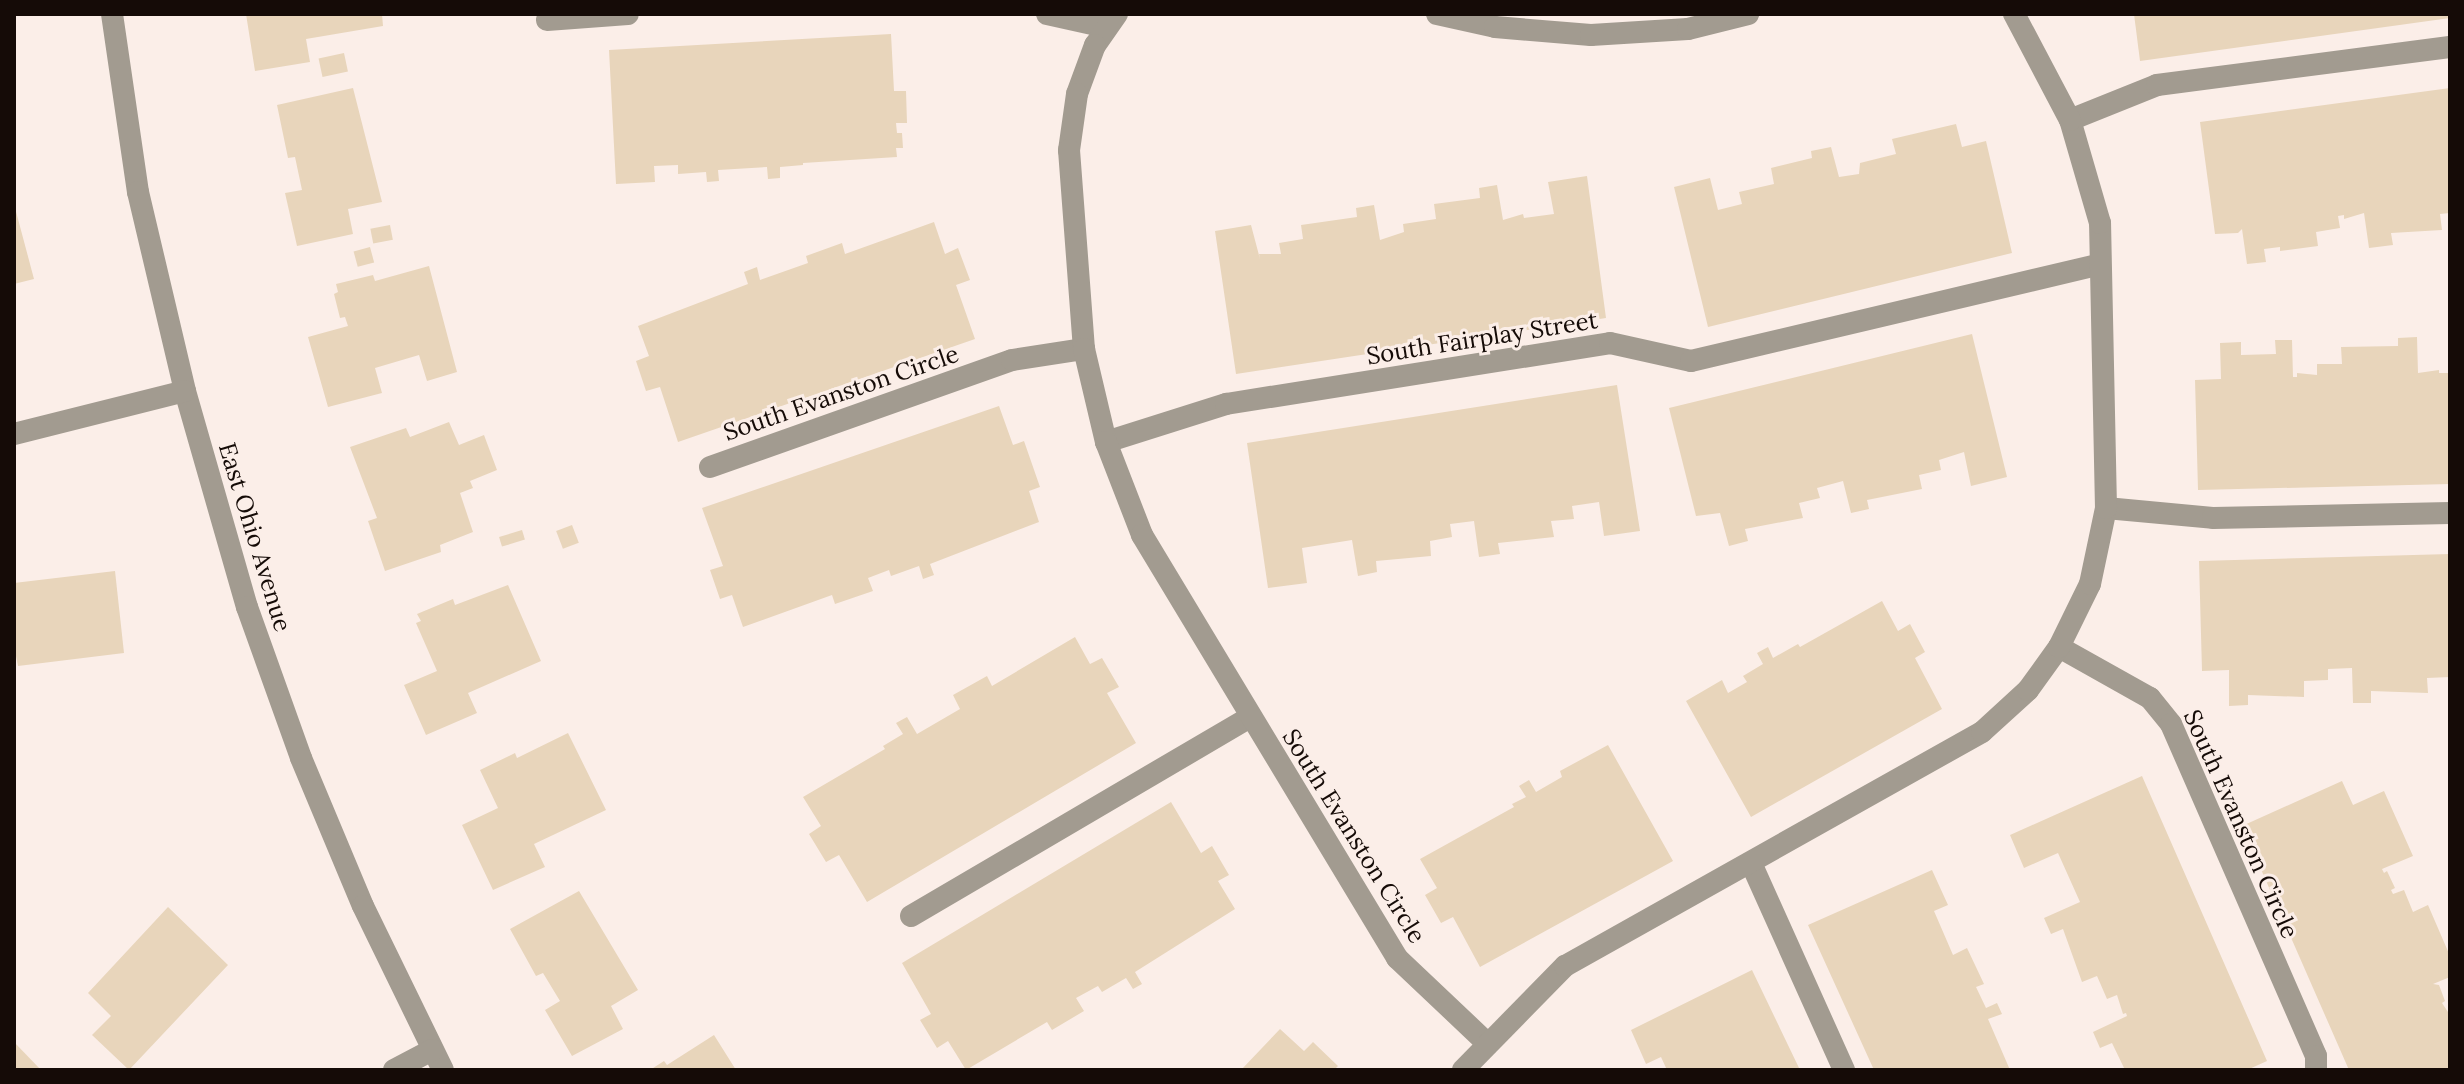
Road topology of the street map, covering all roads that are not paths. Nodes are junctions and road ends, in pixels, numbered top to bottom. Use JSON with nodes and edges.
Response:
{"nodes":[{"id":1,"x":112,"y":14,"type":"edge"},
{"id":2,"x":628,"y":14,"type":"edge"},
{"id":3,"x":1047,"y":14,"type":"edge"},
{"id":4,"x":1437,"y":14,"type":"edge"},
{"id":5,"x":1748,"y":14,"type":"edge"},
{"id":6,"x":2014,"y":14,"type":"edge"},
{"id":7,"x":547,"y":20,"type":"dead end"},
{"id":8,"x":1112,"y":21,"type":"edge"},
{"id":9,"x":2450,"y":47,"type":"edge"},
{"id":10,"x":2070,"y":120,"type":"junction"},
{"id":11,"x":2100,"y":264,"type":"junction"},
{"id":12,"x":1084,"y":349,"type":"junction"},
{"id":13,"x":185,"y":391,"type":"junction"},
{"id":14,"x":14,"y":434,"type":"edge"},
{"id":15,"x":1106,"y":442,"type":"junction"},
{"id":16,"x":710,"y":467,"type":"dead end"},
{"id":17,"x":2106,"y":508,"type":"junction"},
{"id":18,"x":2450,"y":513,"type":"edge"},
{"id":19,"x":2059,"y":647,"type":"junction"},
{"id":20,"x":1250,"y":717,"type":"junction"},
{"id":21,"x":1751,"y":863,"type":"junction"},
{"id":22,"x":911,"y":916,"type":"dead end"},
{"id":23,"x":1488,"y":1044,"type":"junction"},
{"id":24,"x":432,"y":1050,"type":"junction"},
{"id":25,"x":394,"y":1070,"type":"edge"},
{"id":26,"x":443,"y":1070,"type":"edge"},
{"id":27,"x":1463,"y":1070,"type":"edge"},
{"id":28,"x":1844,"y":1070,"type":"edge"},
{"id":29,"x":2316,"y":1070,"type":"edge"}],
"edges":[{"from":1,"to":13,"type":"street","name":"East Ohio Avenue"},
{"from":2,"to":7,"type":"street"},
{"from":3,"to":8,"type":"street","name":"South Evanston Circle"},
{"from":4,"to":5,"type":"street"},
{"from":6,"to":10,"type":"street"},
{"from":8,"to":12,"type":"street","name":"South Evanston Circle"},
{"from":9,"to":10,"type":"street"},
{"from":10,"to":11,"type":"street"},
{"from":11,"to":15,"type":"street","name":"South Fairplay Street"},
{"from":11,"to":17,"type":"street"},
{"from":12,"to":15,"type":"street","name":"South Evanston Circle"},
{"from":12,"to":16,"type":"street","name":"South Evanston Circle"},
{"from":13,"to":14,"type":"street"},
{"from":13,"to":24,"type":"street","name":"East Ohio Avenue"},
{"from":15,"to":20,"type":"street","name":"South Evanston Circle"},
{"from":17,"to":18,"type":"street"},
{"from":17,"to":19,"type":"street"},
{"from":19,"to":21,"type":"street"},
{"from":19,"to":29,"type":"street","name":"South Evanston Circle"},
{"from":20,"to":22,"type":"street","name":"South Evanston Circle"},
{"from":20,"to":23,"type":"street","name":"South Evanston Circle"},
{"from":21,"to":23,"type":"street"},
{"from":21,"to":28,"type":"street"},
{"from":23,"to":27,"type":"street"},
{"from":24,"to":25,"type":"street"},
{"from":24,"to":26,"type":"street","name":"East Ohio Avenue"}]}
